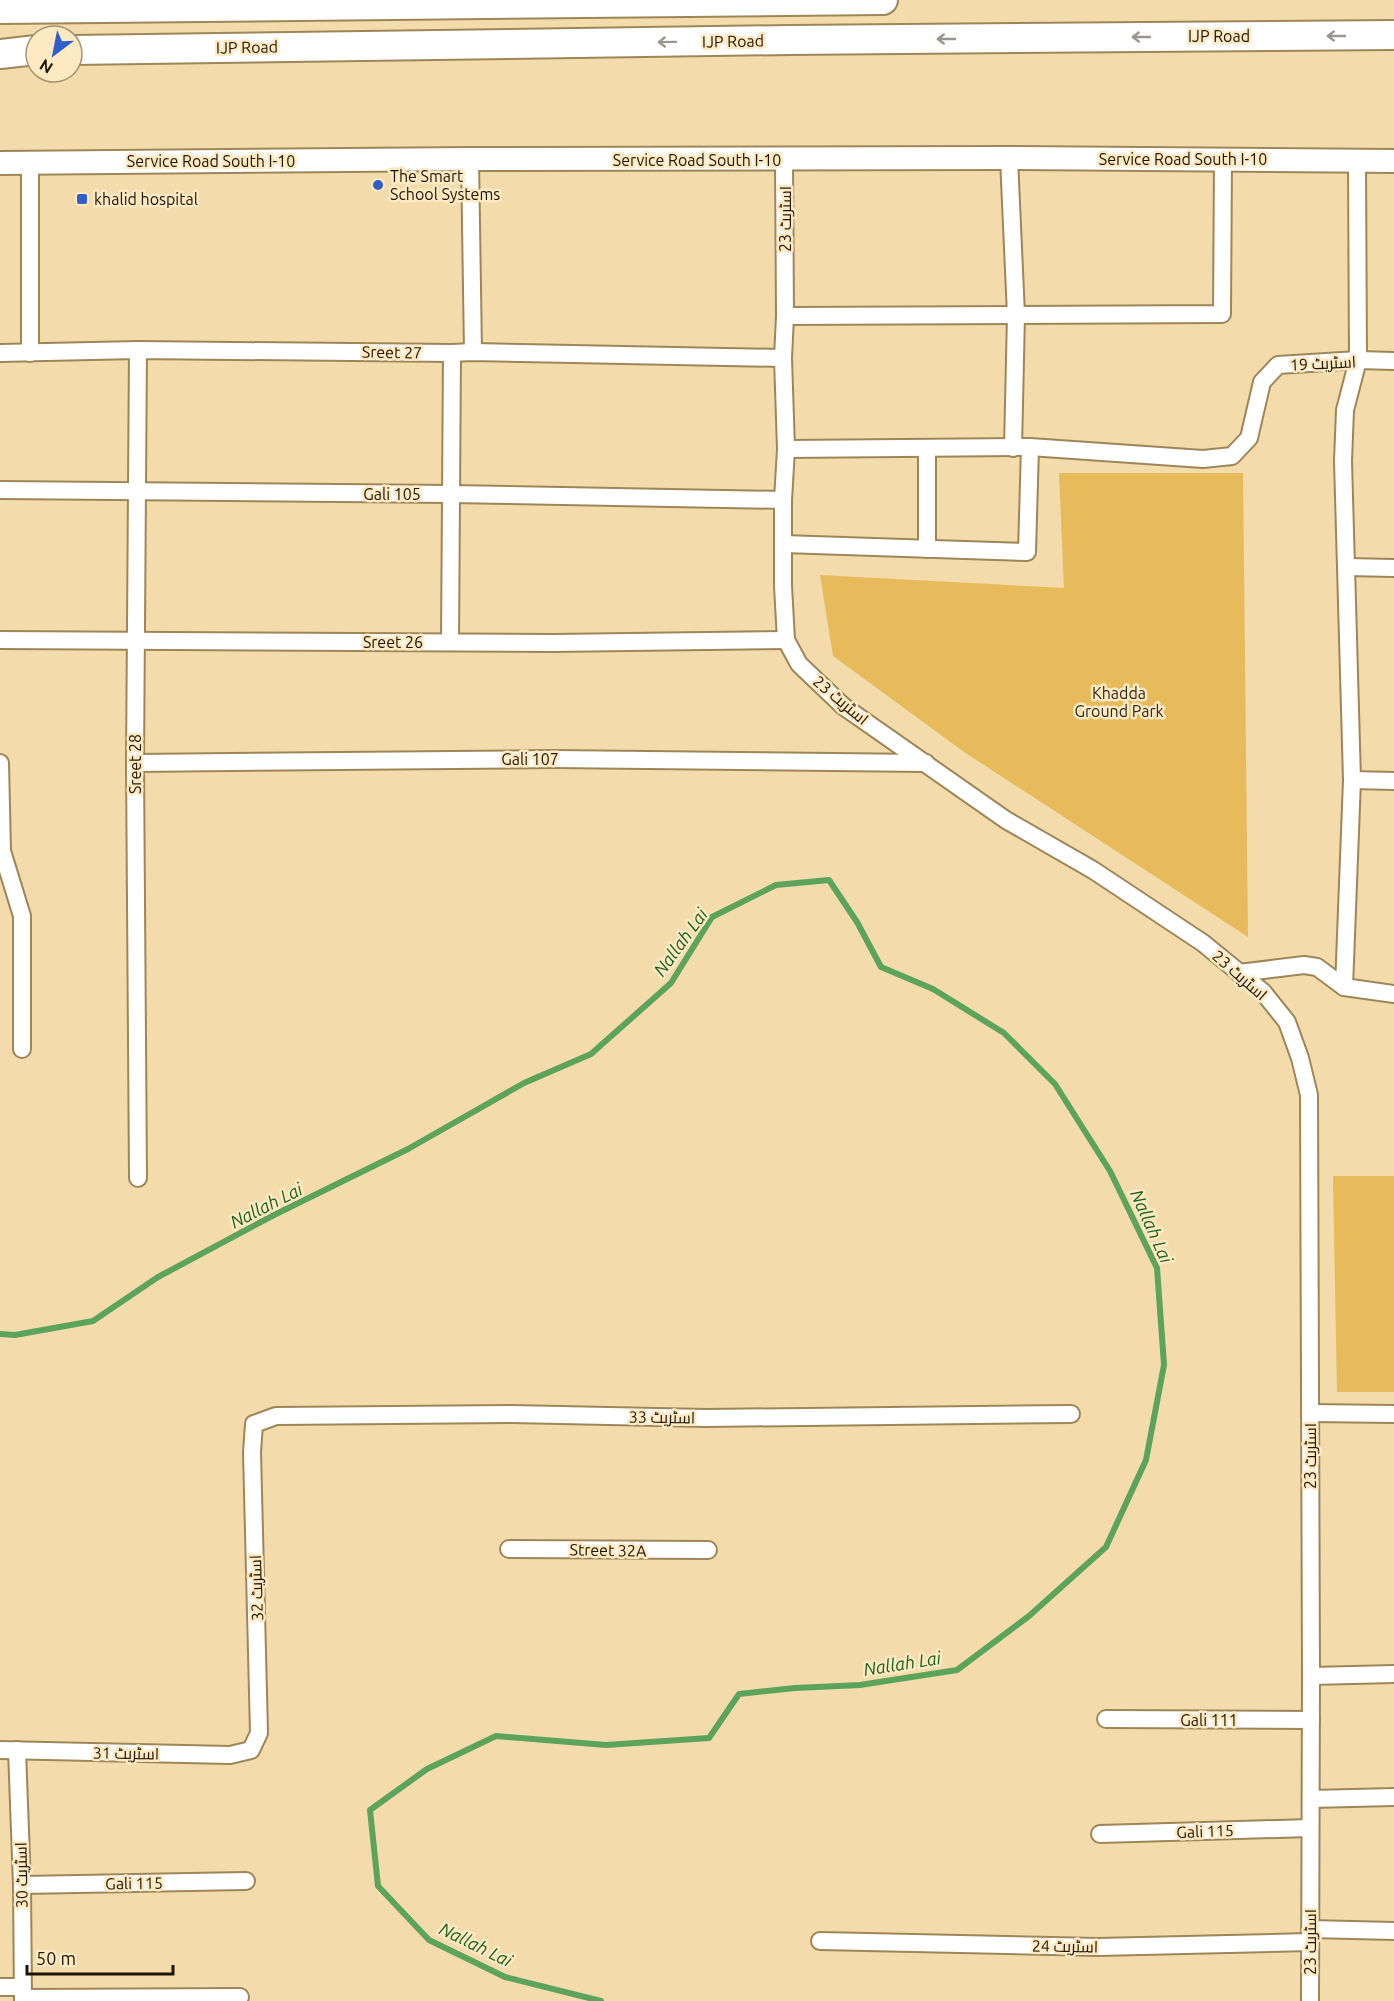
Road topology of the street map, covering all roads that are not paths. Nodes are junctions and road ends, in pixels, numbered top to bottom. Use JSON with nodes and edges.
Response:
{"nodes":[{"id":1,"x":883,"y":0,"type":"edge"},
{"id":2,"x":787,"y":1,"type":"edge"},
{"id":3,"x":147,"y":4,"type":"edge"},
{"id":4,"x":0,"y":9,"type":"edge"},
{"id":5,"x":1394,"y":35,"type":"edge"},
{"id":6,"x":789,"y":40,"type":"junction"},
{"id":7,"x":84,"y":50,"type":"edge"},
{"id":8,"x":24,"y":51,"type":"edge"},
{"id":9,"x":0,"y":54,"type":"edge"},
{"id":10,"x":1009,"y":158,"type":"junction"},
{"id":11,"x":470,"y":159,"type":"junction"},
{"id":12,"x":1222,"y":159,"type":"junction"},
{"id":13,"x":784,"y":160,"type":"junction"},
{"id":14,"x":1394,"y":161,"type":"edge"},
{"id":15,"x":1357,"y":162,"type":"junction"},
{"id":16,"x":0,"y":163,"type":"edge"},
{"id":17,"x":30,"y":163,"type":"junction"},
{"id":18,"x":1016,"y":315,"type":"junction"},
{"id":19,"x":785,"y":316,"type":"junction"},
{"id":20,"x":138,"y":350,"type":"junction"},
{"id":21,"x":473,"y":351,"type":"junction"},
{"id":22,"x":0,"y":353,"type":"edge"},
{"id":23,"x":30,"y":353,"type":"junction"},
{"id":24,"x":452,"y":353,"type":"junction"},
{"id":25,"x":783,"y":358,"type":"junction"},
{"id":26,"x":1358,"y":360,"type":"junction"},
{"id":27,"x":1394,"y":361,"type":"edge"},
{"id":28,"x":1022,"y":447,"type":"junction"},
{"id":29,"x":927,"y":448,"type":"junction"},
{"id":30,"x":786,"y":449,"type":"junction"},
{"id":31,"x":0,"y":490,"type":"edge"},
{"id":32,"x":136,"y":492,"type":"junction"},
{"id":33,"x":450,"y":494,"type":"junction"},
{"id":34,"x":783,"y":500,"type":"junction"},
{"id":35,"x":783,"y":544,"type":"junction"},
{"id":36,"x":927,"y":549,"type":"junction"},
{"id":37,"x":1347,"y":567,"type":"junction"},
{"id":38,"x":1394,"y":568,"type":"edge"},
{"id":39,"x":0,"y":640,"type":"edge"},
{"id":40,"x":786,"y":640,"type":"junction"},
{"id":41,"x":136,"y":642,"type":"junction"},
{"id":42,"x":450,"y":642,"type":"junction"},
{"id":43,"x":0,"y":763,"type":"edge"},
{"id":44,"x":135,"y":763,"type":"junction"},
{"id":45,"x":926,"y":763,"type":"junction"},
{"id":46,"x":1352,"y":780,"type":"junction"},
{"id":47,"x":1394,"y":781,"type":"edge"},
{"id":48,"x":1239,"y":973,"type":"junction"},
{"id":49,"x":1344,"y":987,"type":"junction"},
{"id":50,"x":1394,"y":994,"type":"edge"},
{"id":51,"x":22,"y":1049,"type":"dead end"},
{"id":52,"x":138,"y":1178,"type":"dead end"},
{"id":53,"x":1310,"y":1413,"type":"junction"},
{"id":54,"x":1071,"y":1414,"type":"dead end"},
{"id":55,"x":1394,"y":1414,"type":"edge"},
{"id":56,"x":254,"y":1424,"type":"joint"},
{"id":57,"x":509,"y":1549,"type":"dead end"},
{"id":58,"x":708,"y":1550,"type":"dead end"},
{"id":59,"x":1394,"y":1674,"type":"edge"},
{"id":60,"x":1311,"y":1676,"type":"junction"},
{"id":61,"x":1106,"y":1719,"type":"dead end"},
{"id":62,"x":1311,"y":1720,"type":"junction"},
{"id":63,"x":0,"y":1750,"type":"edge"},
{"id":64,"x":17,"y":1750,"type":"junction"},
{"id":65,"x":251,"y":1750,"type":"joint"},
{"id":66,"x":1394,"y":1797,"type":"edge"},
{"id":67,"x":1311,"y":1799,"type":"junction"},
{"id":68,"x":1310,"y":1828,"type":"junction"},
{"id":69,"x":1101,"y":1834,"type":"dead end"},
{"id":70,"x":246,"y":1881,"type":"dead end"},
{"id":71,"x":22,"y":1885,"type":"junction"},
{"id":72,"x":1394,"y":1931,"type":"edge"},
{"id":73,"x":1310,"y":1936,"type":"junction"},
{"id":74,"x":820,"y":1941,"type":"dead end"},
{"id":75,"x":0,"y":1987,"type":"edge"},
{"id":76,"x":23,"y":1995,"type":"edge"},
{"id":77,"x":240,"y":1997,"type":"dead end"},
{"id":78,"x":1310,"y":2001,"type":"edge"}],
"edges":[{"from":1,"to":2,"type":"highway"},
{"from":2,"to":3,"type":"highway"},
{"from":2,"to":6,"type":"highway"},
{"from":3,"to":4,"type":"highway"},
{"from":5,"to":6,"type":"highway","name":"IJP Road","one_way":true},
{"from":6,"to":7,"type":"highway","name":"IJP Road","one_way":true},
{"from":8,"to":9,"type":"highway"},
{"from":10,"to":12,"type":"main road","name":"Service Road South I-10"},
{"from":10,"to":13,"type":"main road","name":"Service Road South I-10"},
{"from":10,"to":18,"type":"street"},
{"from":11,"to":13,"type":"main road","name":"Service Road South I-10"},
{"from":11,"to":17,"type":"main road","name":"Service Road South I-10"},
{"from":11,"to":21,"type":"street"},
{"from":12,"to":15,"type":"main road","name":"Service Road South I-10"},
{"from":12,"to":18,"type":"street"},
{"from":13,"to":19,"type":"street","name":"اسٹریٹ 23"},
{"from":14,"to":15,"type":"main road","name":"Service Road South I-10"},
{"from":15,"to":26,"type":"street"},
{"from":16,"to":17,"type":"main road","name":"Service Road South I-10"},
{"from":17,"to":23,"type":"street"},
{"from":18,"to":19,"type":"street"},
{"from":18,"to":28,"type":"street"},
{"from":19,"to":25,"type":"street","name":"اسٹریٹ 23"},
{"from":20,"to":23,"type":"street","name":"Sreet 27"},
{"from":20,"to":24,"type":"street","name":"Sreet 27"},
{"from":20,"to":32,"type":"street","name":"Sreet 28"},
{"from":21,"to":24,"type":"street","name":"Sreet 27"},
{"from":21,"to":25,"type":"street","name":"Sreet 27"},
{"from":22,"to":23,"type":"street","name":"Sreet 27"},
{"from":24,"to":33,"type":"street"},
{"from":25,"to":30,"type":"street","name":"اسٹریٹ 23"},
{"from":26,"to":27,"type":"street","name":"اسٹریٹ 19"},
{"from":26,"to":28,"type":"street","name":"اسٹریٹ 19"},
{"from":26,"to":37,"type":"street"},
{"from":28,"to":29,"type":"street","name":"اسٹریٹ 19"},
{"from":28,"to":36,"type":"street"},
{"from":29,"to":30,"type":"street","name":"اسٹریٹ 19"},
{"from":29,"to":36,"type":"street"},
{"from":30,"to":34,"type":"street","name":"اسٹریٹ 23"},
{"from":31,"to":32,"type":"street","name":"Gali 105"},
{"from":32,"to":33,"type":"street","name":"Gali 105"},
{"from":32,"to":41,"type":"street","name":"Sreet 28"},
{"from":33,"to":34,"type":"street","name":"Gali 105"},
{"from":33,"to":42,"type":"street"},
{"from":34,"to":35,"type":"street","name":"اسٹریٹ 23"},
{"from":35,"to":36,"type":"street"},
{"from":35,"to":40,"type":"street","name":"اسٹریٹ 23"},
{"from":37,"to":38,"type":"street"},
{"from":37,"to":46,"type":"street"},
{"from":39,"to":41,"type":"street","name":"Sreet 26"},
{"from":40,"to":42,"type":"street","name":"Sreet 26"},
{"from":40,"to":45,"type":"street","name":"اسٹریٹ 23"},
{"from":41,"to":42,"type":"street","name":"Sreet 26"},
{"from":41,"to":44,"type":"street","name":"Sreet 28"},
{"from":43,"to":51,"type":"street"},
{"from":44,"to":45,"type":"street","name":"Gali 107"},
{"from":44,"to":52,"type":"street","name":"Sreet 28"},
{"from":45,"to":48,"type":"street","name":"اسٹریٹ 23"},
{"from":46,"to":47,"type":"street"},
{"from":46,"to":49,"type":"street"},
{"from":48,"to":49,"type":"street"},
{"from":48,"to":53,"type":"street","name":"اسٹریٹ 23"},
{"from":49,"to":50,"type":"street"},
{"from":53,"to":55,"type":"street"},
{"from":53,"to":60,"type":"street","name":"اسٹریٹ 23"},
{"from":54,"to":56,"type":"street","name":"اسٹریٹ 33"},
{"from":56,"to":65,"type":"street","name":"اسٹریٹ 32"},
{"from":57,"to":58,"type":"street","name":"Street 32A"},
{"from":59,"to":60,"type":"street"},
{"from":60,"to":62,"type":"street","name":"اسٹریٹ 23"},
{"from":61,"to":62,"type":"street","name":"Gali 111"},
{"from":62,"to":67,"type":"street","name":"اسٹریٹ 23"},
{"from":63,"to":64,"type":"street","name":"اسٹریٹ 31"},
{"from":64,"to":65,"type":"street","name":"اسٹریٹ 31"},
{"from":64,"to":71,"type":"street","name":"اسٹریٹ 30"},
{"from":66,"to":67,"type":"street"},
{"from":67,"to":68,"type":"street","name":"اسٹریٹ 23"},
{"from":68,"to":69,"type":"street","name":"Gali 115"},
{"from":68,"to":73,"type":"street","name":"اسٹریٹ 23"},
{"from":70,"to":71,"type":"street","name":"Gali 115"},
{"from":71,"to":76,"type":"street","name":"اسٹریٹ 30"},
{"from":72,"to":73,"type":"street","name":"اسٹریٹ 24"},
{"from":73,"to":74,"type":"street","name":"اسٹریٹ 24"},
{"from":73,"to":78,"type":"street","name":"اسٹریٹ 23"},
{"from":75,"to":76,"type":"street"},
{"from":76,"to":77,"type":"street"}]}
